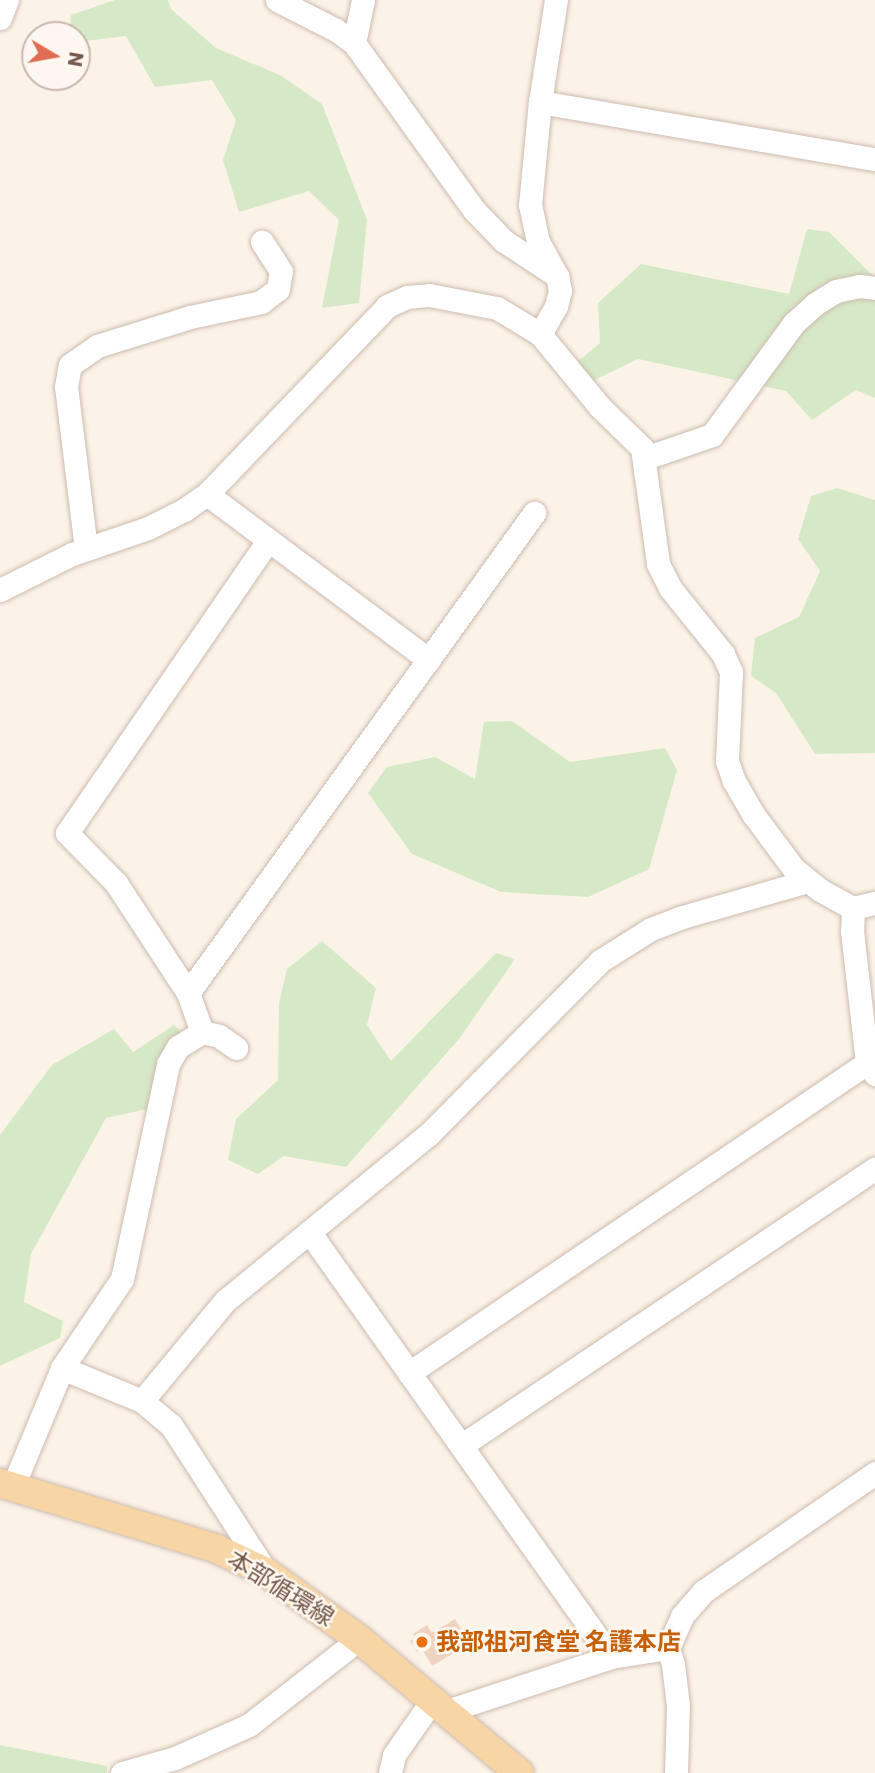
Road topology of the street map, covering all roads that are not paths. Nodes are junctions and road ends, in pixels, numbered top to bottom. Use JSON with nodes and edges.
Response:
{"nodes":[{"id":1,"x":7,"y":0,"type":"edge"},
{"id":2,"x":277,"y":0,"type":"edge"},
{"id":3,"x":363,"y":0,"type":"edge"},
{"id":4,"x":556,"y":0,"type":"edge"},
{"id":5,"x":0,"y":18,"type":"edge"},
{"id":6,"x":354,"y":43,"type":"junction"},
{"id":7,"x":540,"y":102,"type":"junction"},
{"id":8,"x":875,"y":159,"type":"edge"},
{"id":9,"x":262,"y":242,"type":"dead end"},
{"id":10,"x":557,"y":276,"type":"junction"},
{"id":11,"x":875,"y":288,"type":"edge"},
{"id":12,"x":540,"y":334,"type":"junction"},
{"id":13,"x":645,"y":458,"type":"junction"},
{"id":14,"x":207,"y":494,"type":"junction"},
{"id":15,"x":534,"y":513,"type":"dead end"},
{"id":16,"x":268,"y":540,"type":"junction"},
{"id":17,"x":86,"y":549,"type":"junction"},
{"id":18,"x":0,"y":590,"type":"edge"},
{"id":19,"x":429,"y":660,"type":"junction"},
{"id":20,"x":808,"y":881,"type":"junction"},
{"id":21,"x":864,"y":905,"type":"edge"},
{"id":22,"x":188,"y":993,"type":"junction"},
{"id":23,"x":202,"y":1032,"type":"junction"},
{"id":24,"x":236,"y":1048,"type":"dead end"},
{"id":25,"x":871,"y":1069,"type":"edge"},
{"id":26,"x":875,"y":1169,"type":"edge"},
{"id":27,"x":310,"y":1233,"type":"junction"},
{"id":28,"x":62,"y":1368,"type":"junction"},
{"id":29,"x":409,"y":1373,"type":"junction"},
{"id":30,"x":142,"y":1401,"type":"junction"},
{"id":31,"x":461,"y":1446,"type":"junction"},
{"id":32,"x":875,"y":1473,"type":"edge"},
{"id":33,"x":6,"y":1484,"type":"edge"},
{"id":34,"x":266,"y":1572,"type":"junction"},
{"id":35,"x":359,"y":1639,"type":"junction"},
{"id":36,"x":668,"y":1648,"type":"junction"},
{"id":37,"x":611,"y":1657,"type":"junction"},
{"id":38,"x":440,"y":1705,"type":"junction"},
{"id":39,"x":122,"y":1773,"type":"edge"},
{"id":40,"x":390,"y":1773,"type":"edge"},
{"id":41,"x":519,"y":1773,"type":"edge"},
{"id":42,"x":676,"y":1773,"type":"edge"}],
"edges":[{"from":1,"to":5,"type":"street"},
{"from":2,"to":6,"type":"street"},
{"from":3,"to":6,"type":"street"},
{"from":4,"to":7,"type":"street"},
{"from":6,"to":10,"type":"street"},
{"from":7,"to":8,"type":"street"},
{"from":7,"to":10,"type":"street"},
{"from":9,"to":17,"type":"street"},
{"from":10,"to":12,"type":"street"},
{"from":11,"to":13,"type":"street"},
{"from":12,"to":13,"type":"street"},
{"from":12,"to":14,"type":"street"},
{"from":13,"to":20,"type":"street"},
{"from":14,"to":16,"type":"street"},
{"from":14,"to":17,"type":"street"},
{"from":15,"to":19,"type":"street"},
{"from":16,"to":19,"type":"street"},
{"from":16,"to":22,"type":"street"},
{"from":17,"to":18,"type":"street"},
{"from":19,"to":22,"type":"street"},
{"from":20,"to":21,"type":"street"},
{"from":20,"to":27,"type":"street"},
{"from":21,"to":25,"type":"street"},
{"from":22,"to":23,"type":"street"},
{"from":23,"to":24,"type":"street"},
{"from":23,"to":28,"type":"street"},
{"from":25,"to":29,"type":"street"},
{"from":26,"to":31,"type":"street"},
{"from":27,"to":29,"type":"street"},
{"from":27,"to":30,"type":"street"},
{"from":28,"to":30,"type":"street"},
{"from":28,"to":33,"type":"street"},
{"from":29,"to":31,"type":"street"},
{"from":30,"to":34,"type":"street"},
{"from":31,"to":37,"type":"street"},
{"from":32,"to":36,"type":"street"},
{"from":33,"to":34,"type":"main road","name":"本部循環線"},
{"from":34,"to":35,"type":"main road","name":"本部循環線"},
{"from":35,"to":38,"type":"main road","name":"本部循環線"},
{"from":35,"to":39,"type":"street"},
{"from":36,"to":37,"type":"street"},
{"from":36,"to":42,"type":"street"},
{"from":37,"to":38,"type":"street"},
{"from":38,"to":40,"type":"street"},
{"from":38,"to":41,"type":"main road","name":"本部循環線"}]}
